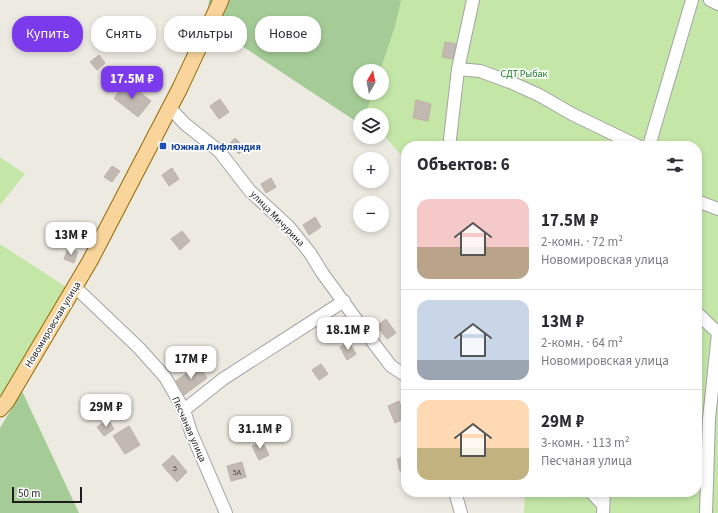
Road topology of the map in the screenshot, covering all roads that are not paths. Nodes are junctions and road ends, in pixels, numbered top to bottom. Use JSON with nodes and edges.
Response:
{"nodes":[{"id":1,"x":221,"y":0,"type":"edge"},
{"id":2,"x":472,"y":0,"type":"edge"},
{"id":3,"x":692,"y":0,"type":"edge"},
{"id":4,"x":710,"y":0,"type":"edge"},
{"id":5,"x":718,"y":4,"type":"edge"},
{"id":6,"x":458,"y":69,"type":"junction"},
{"id":7,"x":169,"y":107,"type":"junction"},
{"id":8,"x":450,"y":141,"type":"edge"},
{"id":9,"x":628,"y":141,"type":"edge"},
{"id":10,"x":650,"y":141,"type":"edge"},
{"id":11,"x":702,"y":204,"type":"edge"},
{"id":12,"x":718,"y":209,"type":"edge"},
{"id":13,"x":74,"y":286,"type":"junction"},
{"id":14,"x":344,"y":302,"type":"junction"},
{"id":15,"x":702,"y":318,"type":"edge"},
{"id":16,"x":718,"y":333,"type":"edge"},
{"id":17,"x":401,"y":373,"type":"edge"},
{"id":18,"x":0,"y":410,"type":"edge"},
{"id":19,"x":184,"y":410,"type":"junction"},
{"id":20,"x":456,"y":497,"type":"edge"},
{"id":21,"x":595,"y":497,"type":"edge"},
{"id":22,"x":604,"y":497,"type":"edge"},
{"id":23,"x":603,"y":509,"type":"edge"},
{"id":24,"x":226,"y":513,"type":"edge"},
{"id":25,"x":460,"y":513,"type":"edge"},
{"id":26,"x":706,"y":513,"type":"edge"}],
"edges":[{"from":1,"to":7,"type":"main road","name":"Новомировская улица"},
{"from":2,"to":6,"type":"street"},
{"from":3,"to":10,"type":"street"},
{"from":4,"to":5,"type":"street"},
{"from":6,"to":8,"type":"street"},
{"from":6,"to":9,"type":"street"},
{"from":7,"to":13,"type":"main road","name":"Новомировская улица"},
{"from":7,"to":14,"type":"street","name":"улица Мичурина"},
{"from":11,"to":12,"type":"street"},
{"from":13,"to":18,"type":"main road","name":"Новомировская улица"},
{"from":13,"to":19,"type":"street","name":"Песчаная улица"},
{"from":14,"to":17,"type":"street","name":"улица Мичурина"},
{"from":14,"to":19,"type":"street"},
{"from":15,"to":16,"type":"street"},
{"from":16,"to":26,"type":"street"},
{"from":19,"to":24,"type":"street","name":"Песчаная улица"},
{"from":20,"to":25,"type":"street"},
{"from":21,"to":23,"type":"street"},
{"from":22,"to":23,"type":"street"}]}
